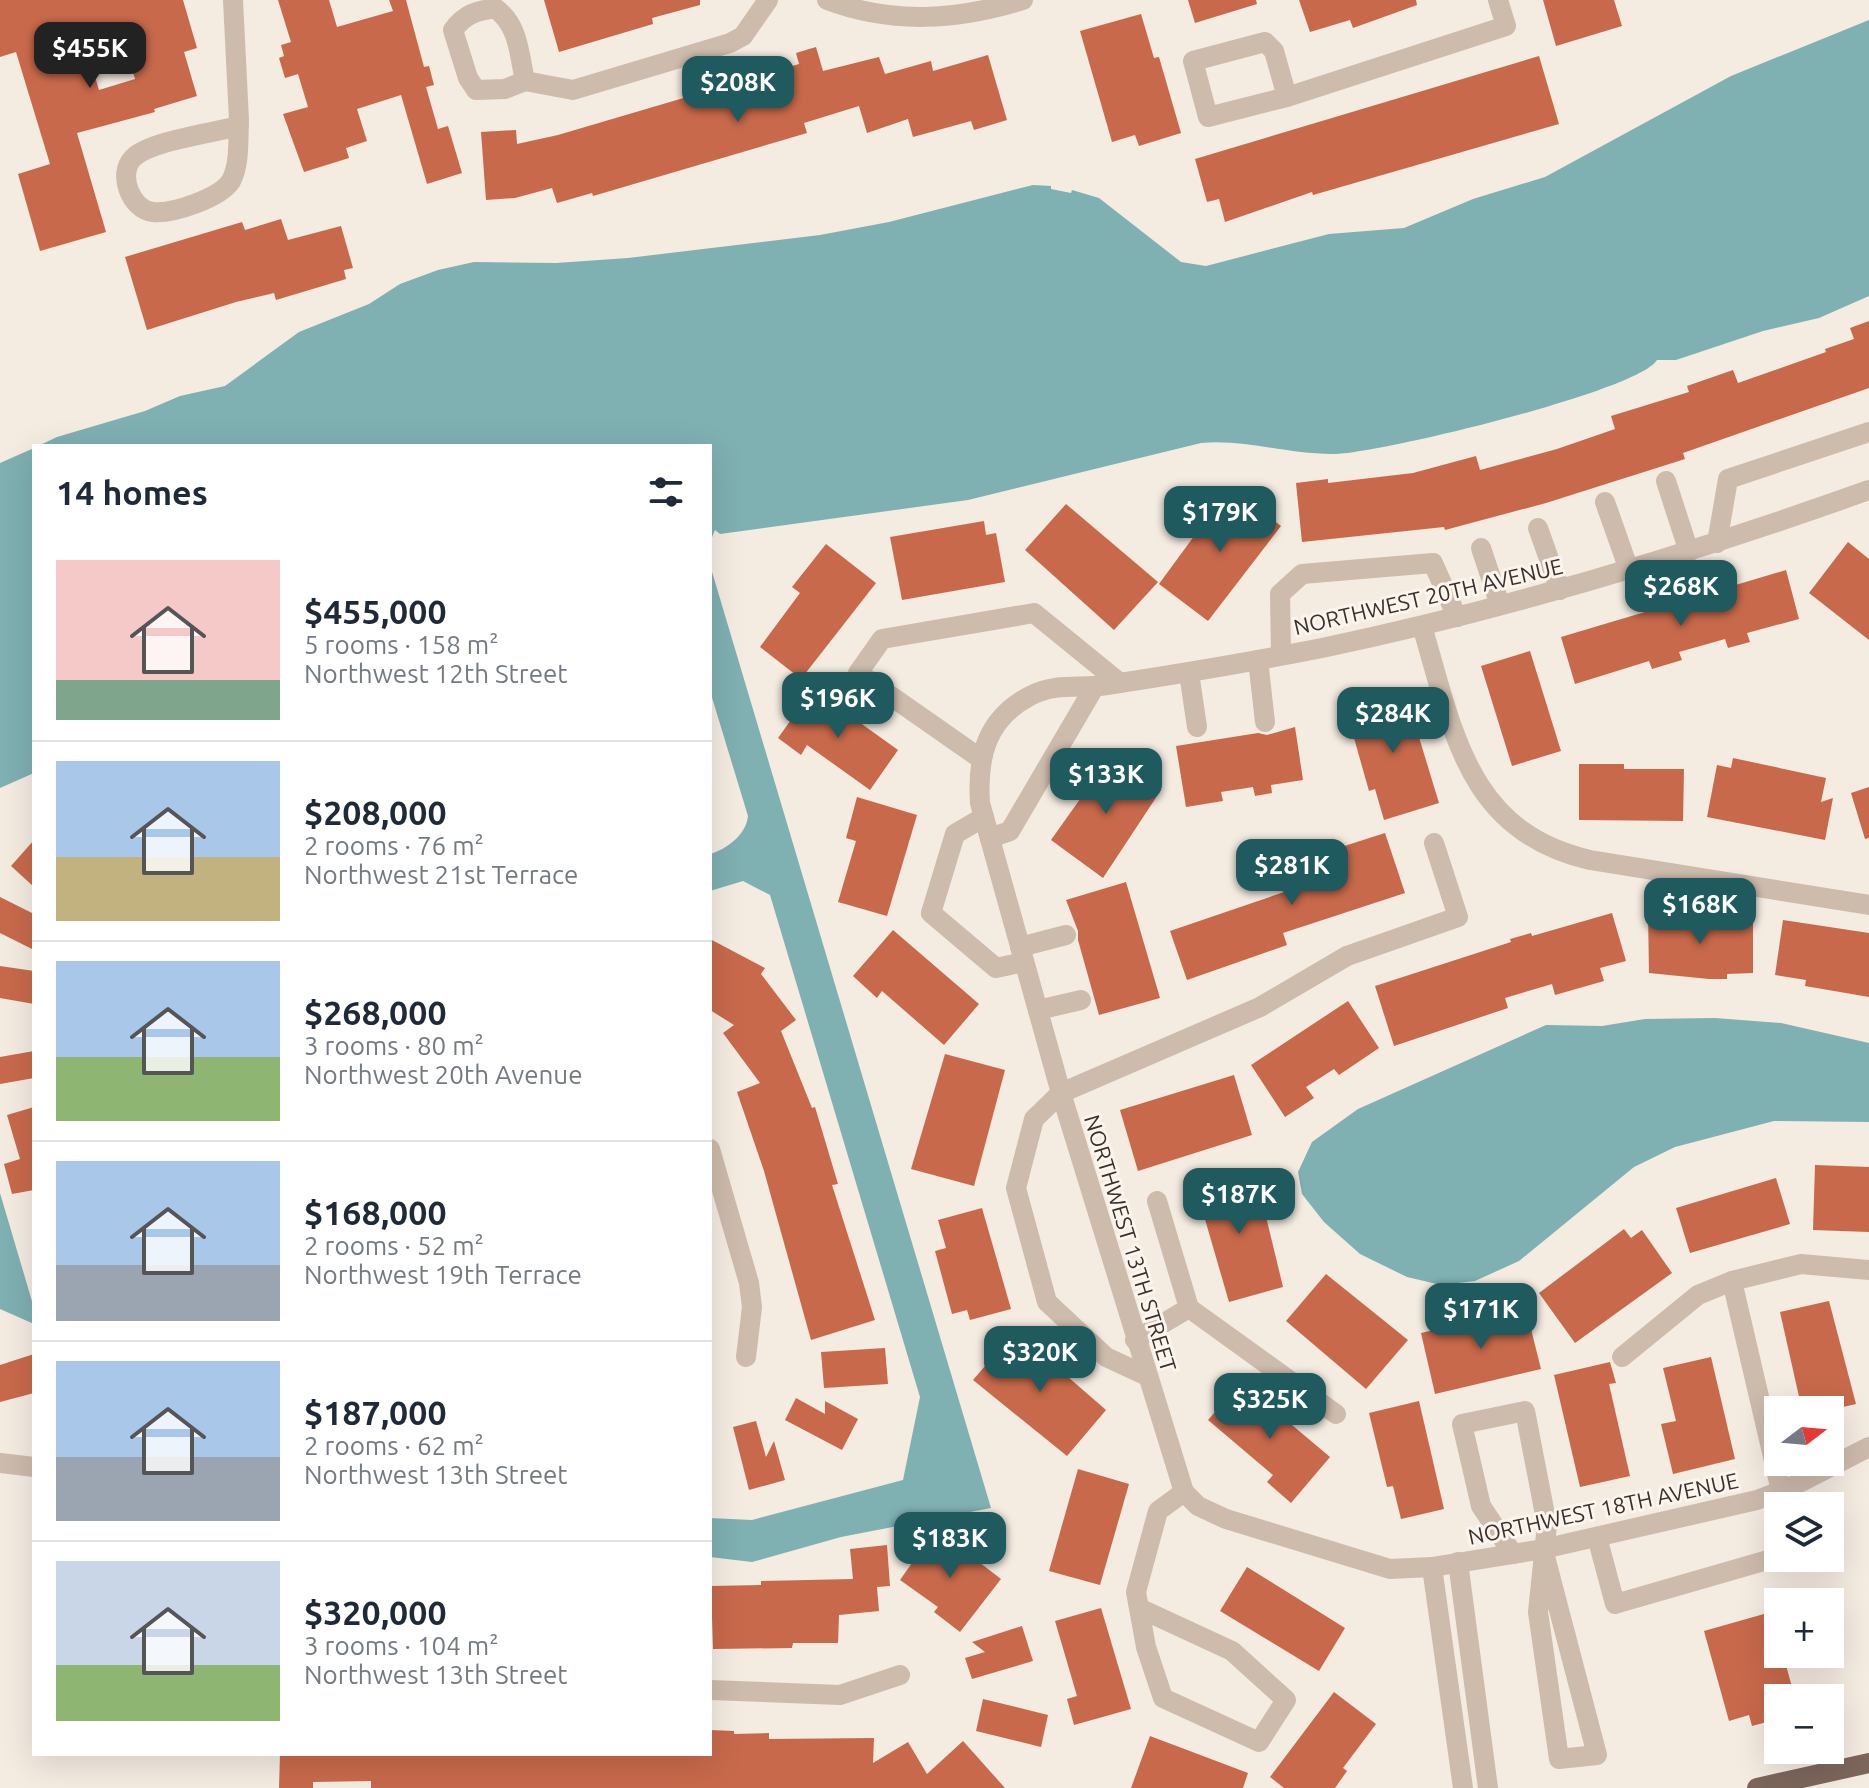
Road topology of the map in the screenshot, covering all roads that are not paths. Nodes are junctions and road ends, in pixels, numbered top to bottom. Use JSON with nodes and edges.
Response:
{"nodes":[{"id":1,"x":233,"y":0,"type":"edge"},
{"id":2,"x":768,"y":0,"type":"edge"},
{"id":3,"x":827,"y":0,"type":"edge"},
{"id":4,"x":1022,"y":0,"type":"edge"},
{"id":5,"x":1498,"y":0,"type":"edge"},
{"id":6,"x":525,"y":81,"type":"dead end"},
{"id":7,"x":1287,"y":97,"type":"junction"},
{"id":8,"x":239,"y":126,"type":"junction"},
{"id":9,"x":1869,"y":432,"type":"edge"},
{"id":10,"x":1666,"y":481,"type":"dead end"},
{"id":11,"x":1865,"y":495,"type":"edge"},
{"id":12,"x":1605,"y":502,"type":"dead end"},
{"id":13,"x":1538,"y":528,"type":"dead end"},
{"id":14,"x":1717,"y":543,"type":"junction"},
{"id":15,"x":1481,"y":548,"type":"dead end"},
{"id":16,"x":1689,"y":552,"type":"junction"},
{"id":17,"x":1629,"y":570,"type":"junction"},
{"id":18,"x":1560,"y":590,"type":"junction"},
{"id":19,"x":1500,"y":605,"type":"junction"},
{"id":20,"x":1457,"y":617,"type":"junction"},
{"id":21,"x":1422,"y":626,"type":"junction"},
{"id":22,"x":1281,"y":655,"type":"junction"},
{"id":23,"x":1258,"y":660,"type":"junction"},
{"id":24,"x":1189,"y":673,"type":"junction"},
{"id":25,"x":1120,"y":683,"type":"junction"},
{"id":26,"x":1095,"y":686,"type":"junction"},
{"id":27,"x":997,"y":722,"type":"joint"},
{"id":28,"x":1265,"y":722,"type":"dead end"},
{"id":29,"x":1197,"y":727,"type":"dead end"},
{"id":30,"x":981,"y":759,"type":"junction"},
{"id":31,"x":984,"y":817,"type":"junction"},
{"id":32,"x":990,"y":838,"type":"junction"},
{"id":33,"x":1434,"y":843,"type":"dead end"},
{"id":34,"x":1869,"y":905,"type":"edge"},
{"id":35,"x":1066,"y":935,"type":"dead end"},
{"id":36,"x":1022,"y":954,"type":"junction"},
{"id":37,"x":1081,"y":1000,"type":"dead end"},
{"id":38,"x":1038,"y":1010,"type":"junction"},
{"id":39,"x":1061,"y":1093,"type":"junction"},
{"id":40,"x":712,"y":1156,"type":"edge"},
{"id":41,"x":1157,"y":1201,"type":"dead end"},
{"id":42,"x":1869,"y":1270,"type":"edge"},
{"id":43,"x":1732,"y":1281,"type":"junction"},
{"id":44,"x":1189,"y":1308,"type":"junction"},
{"id":45,"x":1135,"y":1340,"type":"junction"},
{"id":46,"x":746,"y":1357,"type":"dead end"},
{"id":47,"x":1622,"y":1357,"type":"dead end"},
{"id":48,"x":1147,"y":1376,"type":"junction"},
{"id":49,"x":1336,"y":1414,"type":"dead end"},
{"id":50,"x":1869,"y":1447,"type":"edge"},
{"id":51,"x":0,"y":1463,"type":"edge"},
{"id":52,"x":32,"y":1467,"type":"edge"},
{"id":53,"x":1184,"y":1492,"type":"junction"},
{"id":54,"x":1788,"y":1492,"type":"edge"},
{"id":55,"x":1794,"y":1492,"type":"edge"},
{"id":56,"x":1764,"y":1500,"type":"edge"},
{"id":57,"x":1597,"y":1537,"type":"junction"},
{"id":58,"x":1543,"y":1549,"type":"junction"},
{"id":59,"x":1513,"y":1554,"type":"junction"},
{"id":60,"x":1764,"y":1561,"type":"edge"},
{"id":61,"x":1458,"y":1562,"type":"junction"},
{"id":62,"x":1432,"y":1567,"type":"junction"},
{"id":63,"x":1139,"y":1608,"type":"junction"},
{"id":64,"x":900,"y":1675,"type":"dead end"},
{"id":65,"x":712,"y":1690,"type":"edge"},
{"id":66,"x":1869,"y":1763,"type":"edge"},
{"id":67,"x":1463,"y":1788,"type":"edge"},
{"id":68,"x":1488,"y":1788,"type":"edge"},
{"id":69,"x":1757,"y":1788,"type":"edge"}],
"edges":[{"from":1,"to":8,"type":"street"},
{"from":2,"to":6,"type":"street"},
{"from":3,"to":4,"type":"street"},
{"from":5,"to":7,"type":"street"},
{"from":7,"to":7,"type":"street"},
{"from":8,"to":8,"type":"street"},
{"from":9,"to":14,"type":"street"},
{"from":10,"to":16,"type":"street"},
{"from":11,"to":14,"type":"street","name":"NORTHWEST 20TH AVENUE"},
{"from":12,"to":17,"type":"street"},
{"from":13,"to":18,"type":"street"},
{"from":14,"to":16,"type":"street","name":"NORTHWEST 20TH AVENUE"},
{"from":15,"to":19,"type":"street"},
{"from":16,"to":17,"type":"street","name":"NORTHWEST 20TH AVENUE"},
{"from":17,"to":18,"type":"street","name":"NORTHWEST 20TH AVENUE"},
{"from":18,"to":19,"type":"street","name":"NORTHWEST 20TH AVENUE"},
{"from":19,"to":20,"type":"street","name":"NORTHWEST 20TH AVENUE"},
{"from":20,"to":21,"type":"street","name":"NORTHWEST 20TH AVENUE"},
{"from":20,"to":22,"type":"street"},
{"from":21,"to":22,"type":"street","name":"NORTHWEST 20TH AVENUE"},
{"from":21,"to":34,"type":"street"},
{"from":22,"to":23,"type":"street","name":"NORTHWEST 20TH AVENUE"},
{"from":23,"to":24,"type":"street","name":"NORTHWEST 20TH AVENUE"},
{"from":23,"to":28,"type":"street"},
{"from":24,"to":25,"type":"street","name":"NORTHWEST 20TH AVENUE"},
{"from":24,"to":29,"type":"street"},
{"from":25,"to":26,"type":"street","name":"NORTHWEST 20TH AVENUE"},
{"from":25,"to":30,"type":"street"},
{"from":26,"to":27,"type":"street","name":"NORTHWEST 20TH AVENUE"},
{"from":26,"to":32,"type":"street"},
{"from":27,"to":30,"type":"street","name":"NORTHWEST 13TH STREET"},
{"from":30,"to":31,"type":"street","name":"NORTHWEST 13TH STREET"},
{"from":31,"to":32,"type":"street","name":"NORTHWEST 13TH STREET"},
{"from":31,"to":36,"type":"street"},
{"from":32,"to":36,"type":"street","name":"NORTHWEST 13TH STREET"},
{"from":33,"to":39,"type":"street"},
{"from":35,"to":36,"type":"street"},
{"from":36,"to":38,"type":"street","name":"NORTHWEST 13TH STREET"},
{"from":37,"to":38,"type":"street"},
{"from":38,"to":39,"type":"street","name":"NORTHWEST 13TH STREET"},
{"from":39,"to":45,"type":"street","name":"NORTHWEST 13TH STREET"},
{"from":39,"to":48,"type":"street"},
{"from":40,"to":46,"type":"street"},
{"from":41,"to":44,"type":"street"},
{"from":42,"to":43,"type":"street"},
{"from":43,"to":47,"type":"street"},
{"from":43,"to":54,"type":"street"},
{"from":44,"to":45,"type":"street"},
{"from":44,"to":49,"type":"street"},
{"from":45,"to":48,"type":"street","name":"NORTHWEST 13TH STREET"},
{"from":48,"to":53,"type":"street","name":"NORTHWEST 13TH STREET"},
{"from":50,"to":55,"type":"street","name":"NORTHWEST 18TH AVENUE"},
{"from":51,"to":52,"type":"street"},
{"from":53,"to":62,"type":"street"},
{"from":53,"to":63,"type":"street"},
{"from":56,"to":57,"type":"street","name":"NORTHWEST 18TH AVENUE"},
{"from":57,"to":58,"type":"street","name":"NORTHWEST 18TH AVENUE"},
{"from":57,"to":60,"type":"street"},
{"from":58,"to":58,"type":"street"},
{"from":58,"to":59,"type":"street","name":"NORTHWEST 18TH AVENUE"},
{"from":58,"to":59,"type":"street"},
{"from":59,"to":61,"type":"street","name":"NORTHWEST 18TH AVENUE"},
{"from":61,"to":62,"type":"street","name":"NORTHWEST 18TH AVENUE"},
{"from":61,"to":68,"type":"street"},
{"from":62,"to":67,"type":"street"},
{"from":63,"to":63,"type":"street"},
{"from":64,"to":65,"type":"street"},
{"from":66,"to":69,"type":"main road"}]}
